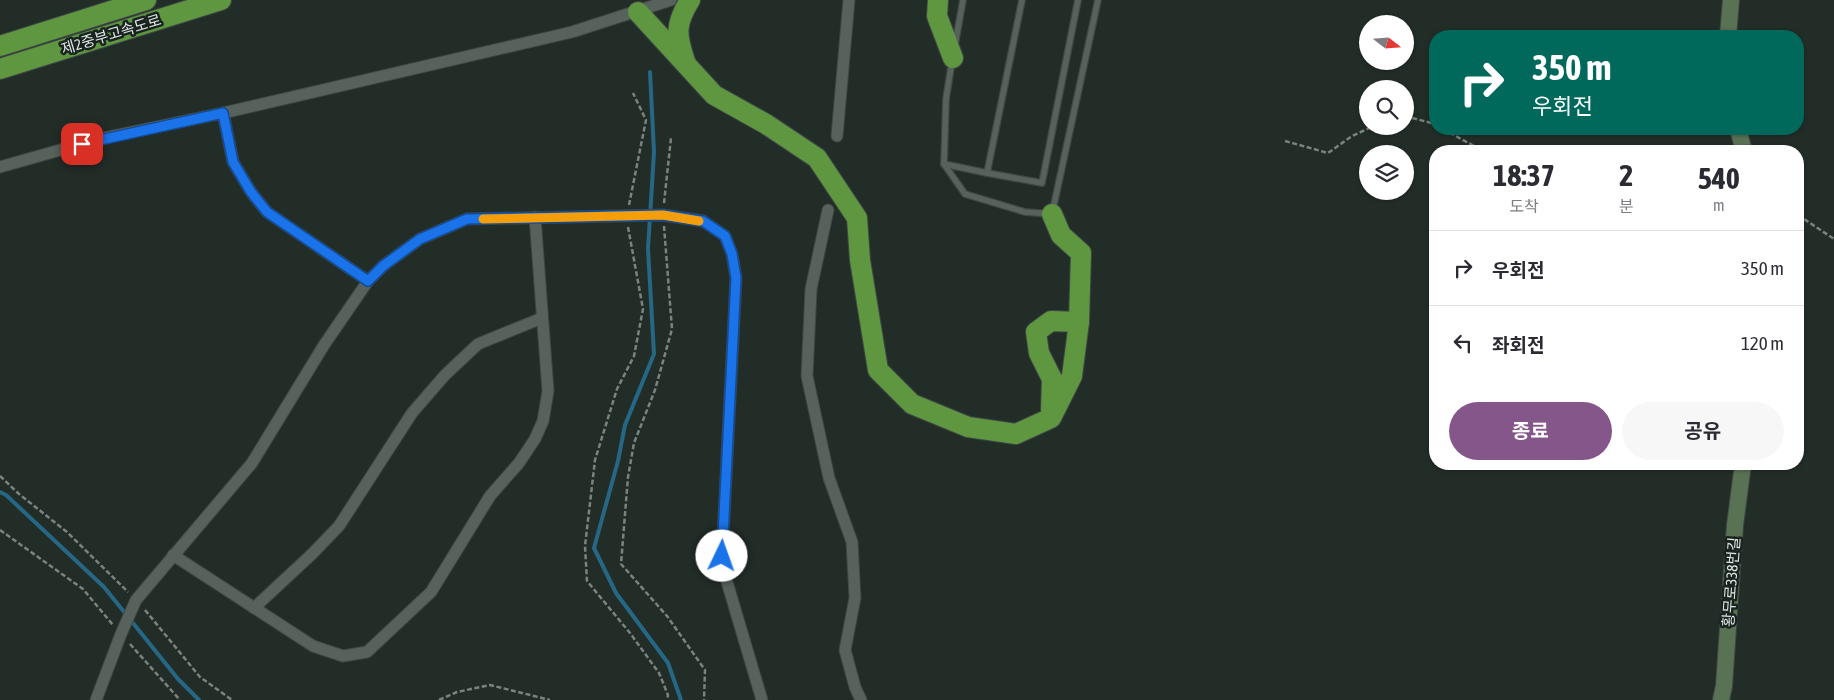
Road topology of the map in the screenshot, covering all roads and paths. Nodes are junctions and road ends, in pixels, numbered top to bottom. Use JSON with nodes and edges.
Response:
{"nodes":[{"id":1,"x":146,"y":0,"type":"edge"},
{"id":2,"x":221,"y":0,"type":"edge"},
{"id":3,"x":671,"y":0,"type":"edge"},
{"id":4,"x":690,"y":0,"type":"edge"},
{"id":5,"x":849,"y":0,"type":"edge"},
{"id":6,"x":938,"y":0,"type":"edge"},
{"id":7,"x":963,"y":0,"type":"edge"},
{"id":8,"x":1022,"y":0,"type":"edge"},
{"id":9,"x":1078,"y":0,"type":"edge"},
{"id":10,"x":1098,"y":0,"type":"edge"},
{"id":11,"x":1731,"y":0,"type":"edge"},
{"id":12,"x":638,"y":12,"type":"junction"},
{"id":13,"x":1728,"y":30,"type":"edge"},
{"id":14,"x":0,"y":46,"type":"edge"},
{"id":15,"x":953,"y":58,"type":"junction"},
{"id":16,"x":688,"y":67,"type":"junction"},
{"id":17,"x":0,"y":69,"type":"edge"},
{"id":18,"x":633,"y":93,"type":"dead end"},
{"id":19,"x":223,"y":113,"type":"junction"},
{"id":20,"x":1414,"y":118,"type":"edge"},
{"id":21,"x":1429,"y":122,"type":"edge"},
{"id":22,"x":1359,"y":133,"type":"edge"},
{"id":23,"x":1454,"y":135,"type":"edge"},
{"id":24,"x":837,"y":136,"type":"dead end"},
{"id":25,"x":671,"y":138,"type":"dead end"},
{"id":26,"x":1285,"y":142,"type":"dead end"},
{"id":27,"x":1472,"y":145,"type":"edge"},
{"id":28,"x":944,"y":164,"type":"junction"},
{"id":29,"x":0,"y":167,"type":"edge"},
{"id":30,"x":987,"y":173,"type":"junction"},
{"id":31,"x":828,"y":210,"type":"dead end"},
{"id":32,"x":1052,"y":214,"type":"junction"},
{"id":33,"x":663,"y":215,"type":"junction"},
{"id":34,"x":626,"y":216,"type":"junction"},
{"id":35,"x":535,"y":217,"type":"junction"},
{"id":36,"x":1804,"y":219,"type":"edge"},
{"id":37,"x":1834,"y":239,"type":"edge"},
{"id":38,"x":368,"y":281,"type":"junction"},
{"id":39,"x":542,"y":318,"type":"junction"},
{"id":40,"x":1079,"y":322,"type":"junction"},
{"id":41,"x":1051,"y":418,"type":"junction"},
{"id":42,"x":1742,"y":470,"type":"edge"},
{"id":43,"x":0,"y":476,"type":"edge"},
{"id":44,"x":0,"y":530,"type":"edge"},
{"id":45,"x":173,"y":556,"type":"junction"},
{"id":46,"x":136,"y":600,"type":"junction"},
{"id":47,"x":254,"y":608,"type":"junction"},
{"id":48,"x":121,"y":634,"type":"junction"},
{"id":49,"x":96,"y":700,"type":"edge"},
{"id":50,"x":180,"y":700,"type":"edge"},
{"id":51,"x":232,"y":700,"type":"edge"},
{"id":52,"x":440,"y":700,"type":"edge"},
{"id":53,"x":550,"y":700,"type":"edge"},
{"id":54,"x":667,"y":700,"type":"edge"},
{"id":55,"x":704,"y":700,"type":"edge"},
{"id":56,"x":762,"y":700,"type":"edge"},
{"id":57,"x":861,"y":700,"type":"edge"},
{"id":58,"x":1721,"y":700,"type":"edge"}],
"edges":[{"from":1,"to":14,"type":"highway","name":"제2중부고속도로"},
{"from":2,"to":17,"type":"highway","name":"제2중부고속도로"},
{"from":3,"to":12,"type":"street"},
{"from":4,"to":16,"type":"highway"},
{"from":5,"to":24,"type":"street"},
{"from":6,"to":15,"type":"highway"},
{"from":7,"to":15,"type":"lane"},
{"from":8,"to":30,"type":"lane"},
{"from":9,"to":30,"type":"lane"},
{"from":10,"to":32,"type":"lane"},
{"from":11,"to":13,"type":"street"},
{"from":12,"to":16,"type":"highway"},
{"from":12,"to":19,"type":"street"},
{"from":15,"to":28,"type":"lane"},
{"from":16,"to":41,"type":"highway"},
{"from":18,"to":34,"type":"path"},
{"from":19,"to":29,"type":"street"},
{"from":19,"to":38,"type":"street"},
{"from":20,"to":21,"type":"path"},
{"from":22,"to":26,"type":"path"},
{"from":23,"to":27,"type":"path"},
{"from":25,"to":33,"type":"path"},
{"from":28,"to":30,"type":"lane"},
{"from":28,"to":32,"type":"lane"},
{"from":31,"to":57,"type":"street"},
{"from":32,"to":40,"type":"highway"},
{"from":33,"to":34,"type":"street"},
{"from":33,"to":55,"type":"path"},
{"from":33,"to":56,"type":"street"},
{"from":34,"to":35,"type":"street"},
{"from":34,"to":54,"type":"path"},
{"from":35,"to":38,"type":"street"},
{"from":35,"to":39,"type":"street"},
{"from":36,"to":37,"type":"path"},
{"from":38,"to":45,"type":"street"},
{"from":39,"to":47,"type":"street"},
{"from":39,"to":47,"type":"street"},
{"from":40,"to":41,"type":"highway"},
{"from":40,"to":41,"type":"highway"},
{"from":42,"to":58,"type":"street","name":"황무로338번길"},
{"from":43,"to":46,"type":"path"},
{"from":44,"to":48,"type":"path"},
{"from":45,"to":46,"type":"street"},
{"from":45,"to":47,"type":"street"},
{"from":46,"to":48,"type":"street"},
{"from":46,"to":51,"type":"path"},
{"from":48,"to":49,"type":"street"},
{"from":48,"to":50,"type":"path"},
{"from":52,"to":53,"type":"path"}]}
